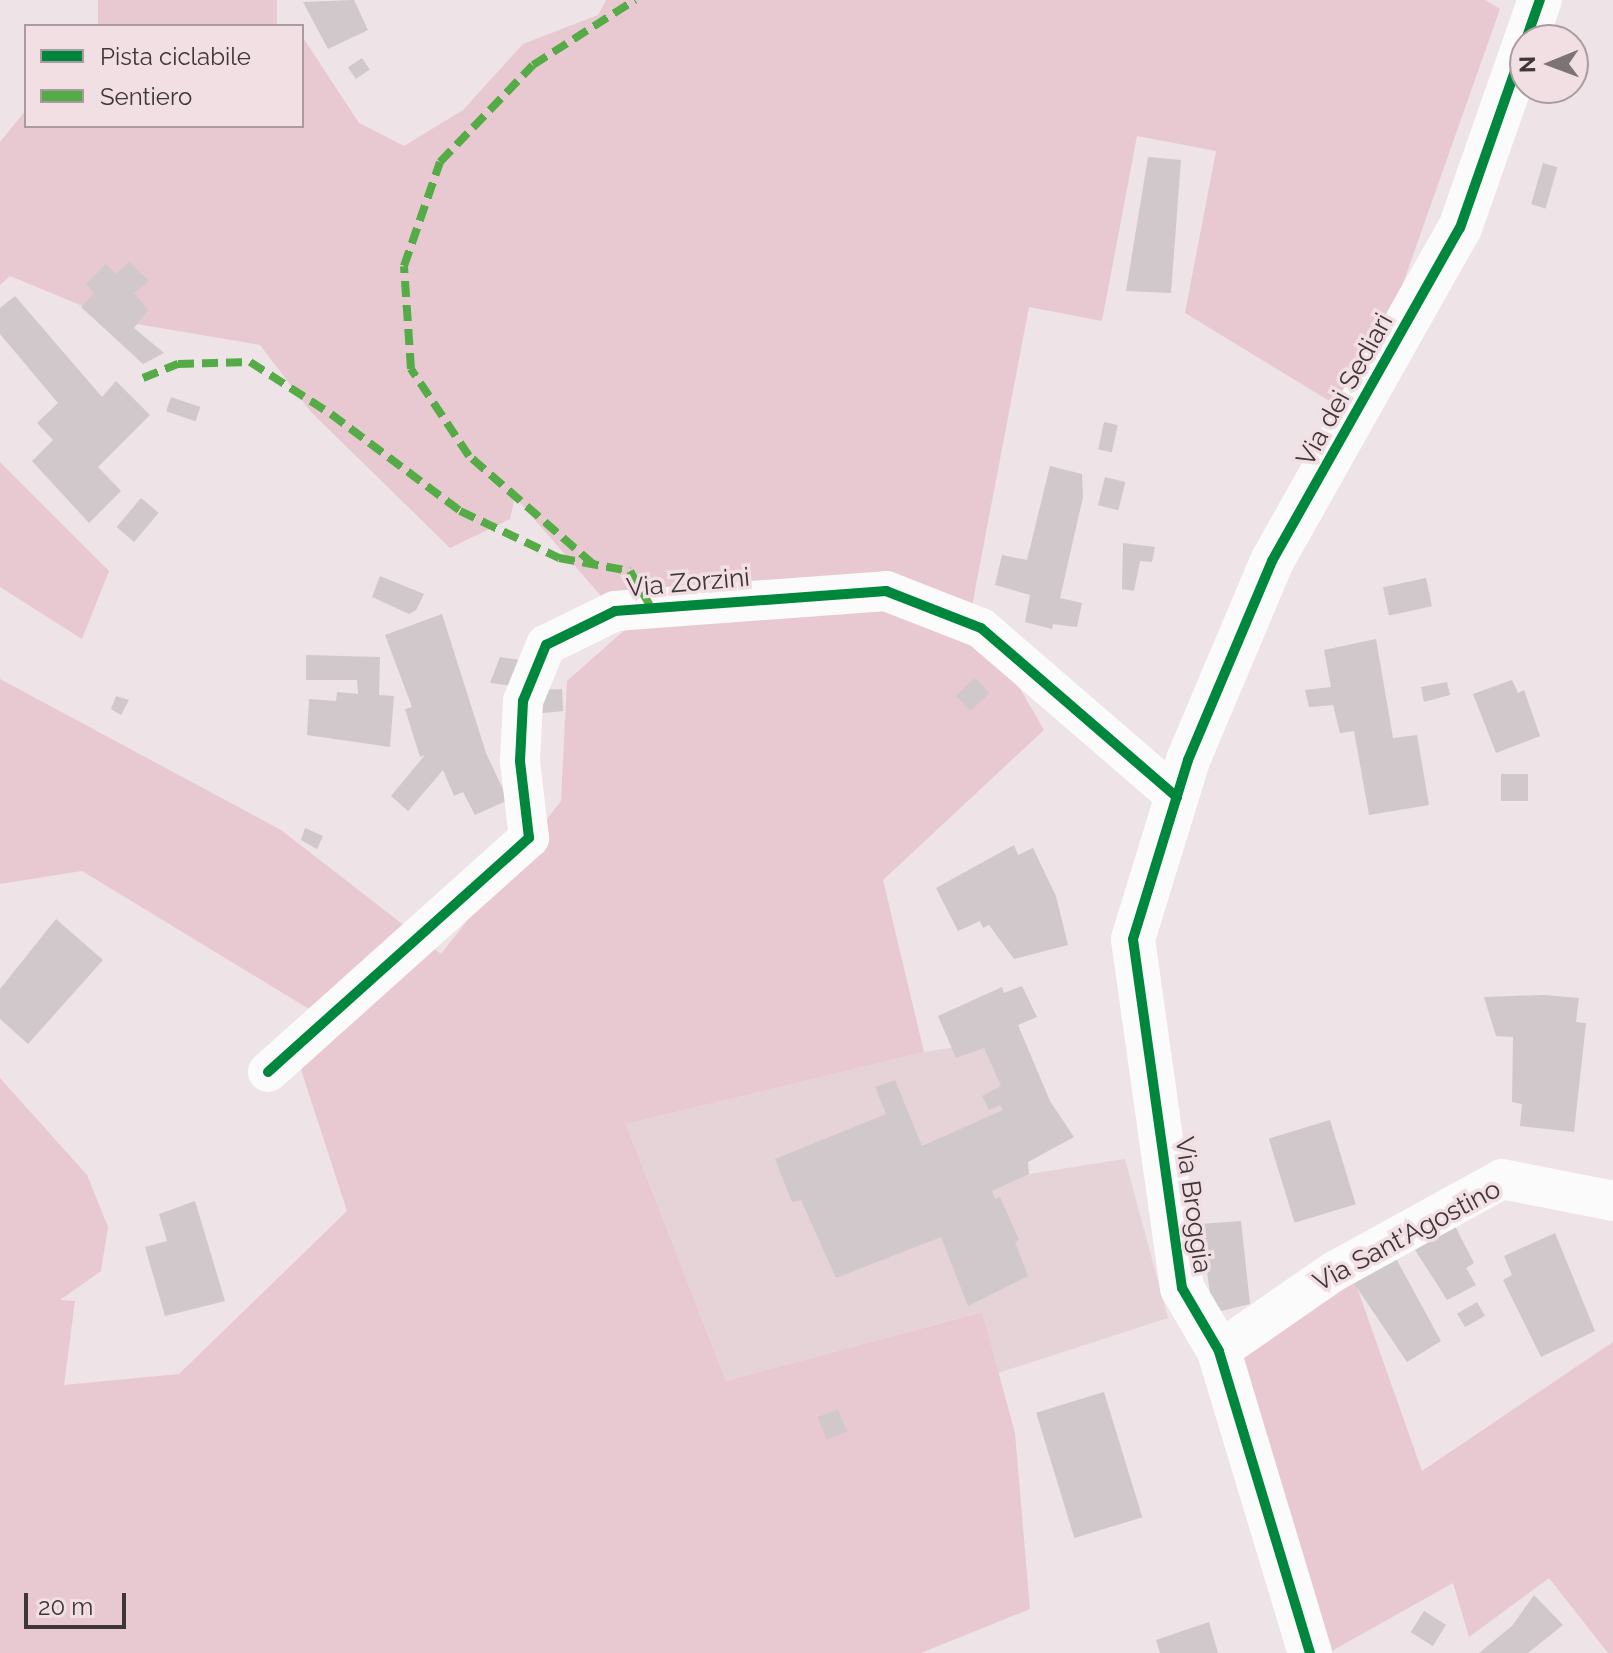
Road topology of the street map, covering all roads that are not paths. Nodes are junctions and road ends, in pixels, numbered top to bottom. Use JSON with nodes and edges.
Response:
{"nodes":[{"id":1,"x":1540,"y":0,"type":"edge"},
{"id":2,"x":1177,"y":797,"type":"junction"},
{"id":3,"x":268,"y":1072,"type":"dead end"},
{"id":4,"x":1613,"y":1201,"type":"edge"},
{"id":5,"x":1219,"y":1351,"type":"junction"},
{"id":6,"x":1310,"y":1653,"type":"edge"}],
"edges":[{"from":1,"to":2,"type":"street","name":"Via dei Sediari"},
{"from":2,"to":3,"type":"street","name":"Via Zorzini"},
{"from":2,"to":5,"type":"street","name":"Via Broggia"},
{"from":4,"to":5,"type":"street","name":"Via Sant'Agostino"},
{"from":5,"to":6,"type":"street","name":"Via Broggia"}]}
